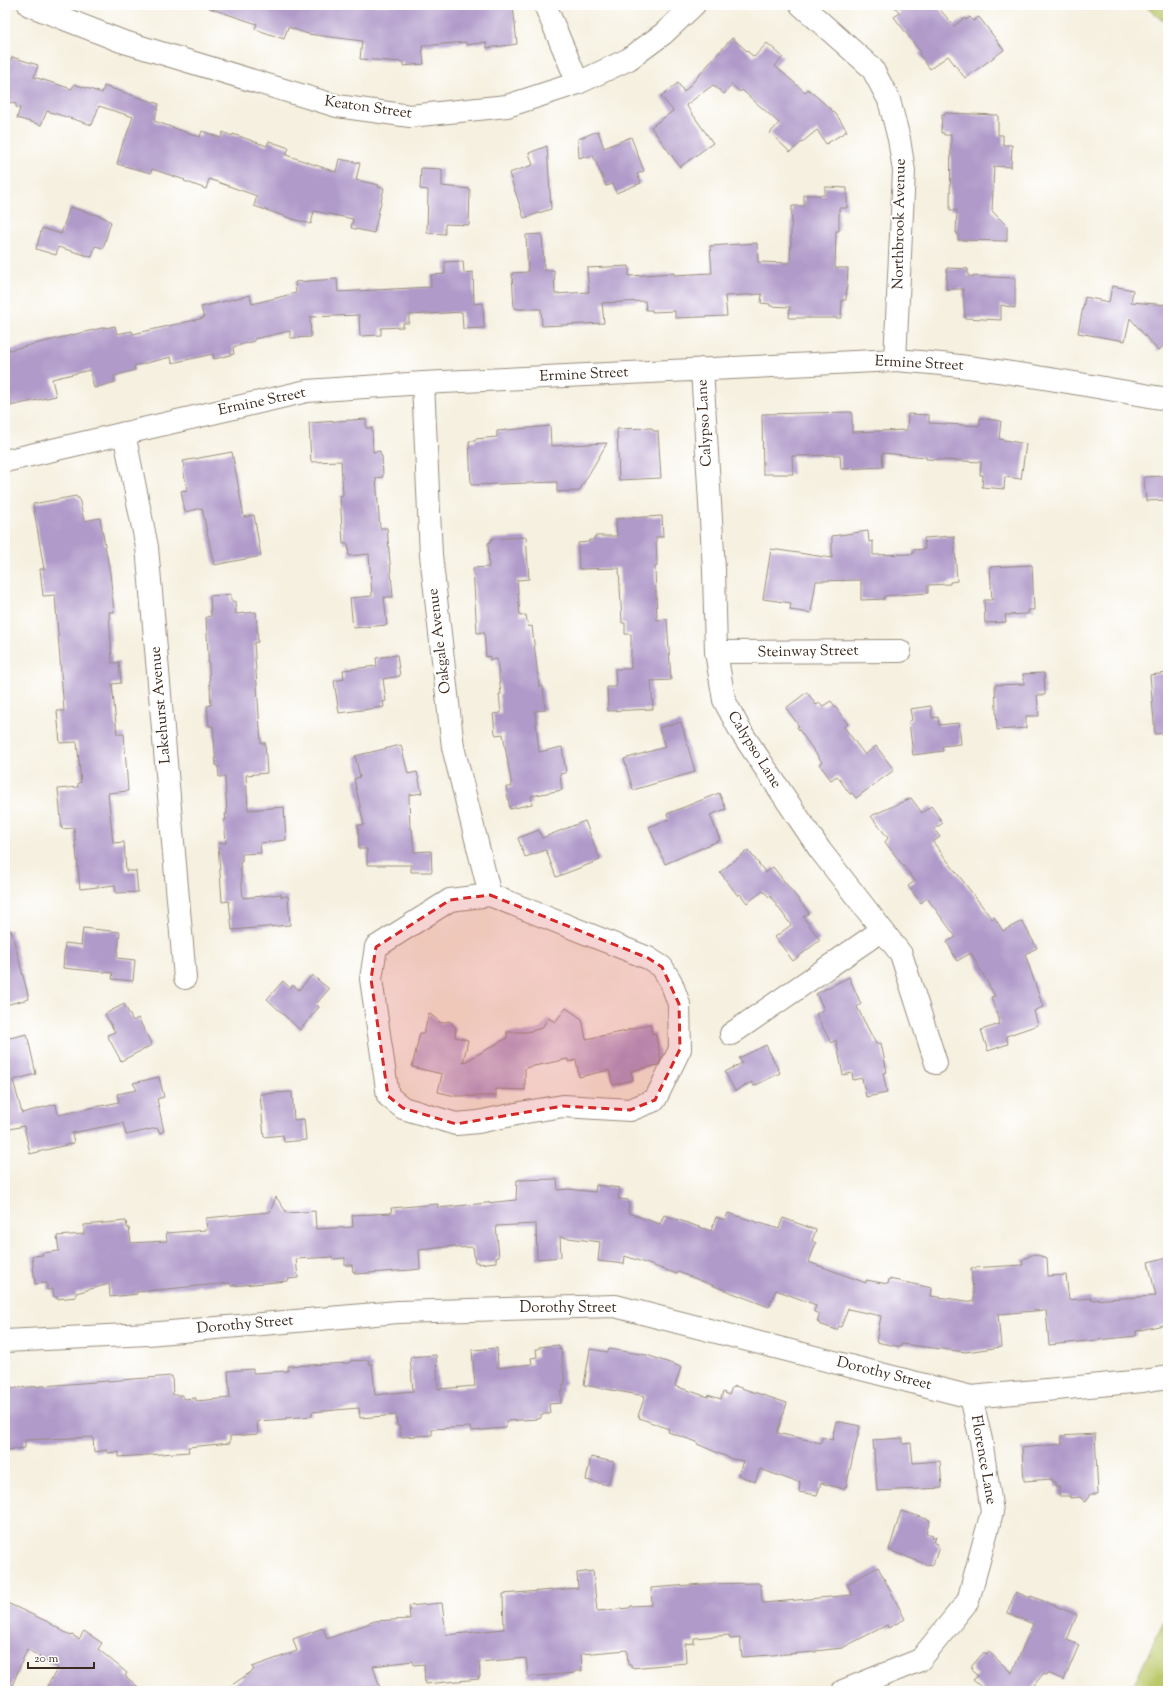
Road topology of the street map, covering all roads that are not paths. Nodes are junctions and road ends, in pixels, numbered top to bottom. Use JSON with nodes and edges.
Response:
{"nodes":[{"id":1,"x":29,"y":5,"type":"edge"},
{"id":2,"x":545,"y":5,"type":"edge"},
{"id":3,"x":694,"y":5,"type":"edge"},
{"id":4,"x":801,"y":5,"type":"edge"},
{"id":5,"x":578,"y":83,"type":"junction"},
{"id":6,"x":895,"y":360,"type":"junction"},
{"id":7,"x":702,"y":369,"type":"junction"},
{"id":8,"x":423,"y":383,"type":"junction"},
{"id":9,"x":1168,"y":399,"type":"edge"},
{"id":10,"x":124,"y":433,"type":"junction"},
{"id":11,"x":5,"y":461,"type":"edge"},
{"id":12,"x":900,"y":651,"type":"dead end"},
{"id":13,"x":716,"y":652,"type":"junction"},
{"id":14,"x":490,"y":894,"type":"junction"},
{"id":15,"x":882,"y":930,"type":"junction"},
{"id":16,"x":185,"y":978,"type":"dead end"},
{"id":17,"x":731,"y":1034,"type":"dead end"},
{"id":18,"x":936,"y":1063,"type":"dead end"},
{"id":19,"x":5,"y":1341,"type":"edge"},
{"id":20,"x":1168,"y":1377,"type":"edge"},
{"id":21,"x":971,"y":1396,"type":"junction"},
{"id":22,"x":843,"y":1691,"type":"edge"}],
"edges":[{"from":1,"to":5,"type":"street","name":"Keaton Street"},
{"from":2,"to":5,"type":"street"},
{"from":3,"to":5,"type":"street","name":"Keaton Street"},
{"from":4,"to":6,"type":"street","name":"Northbrook Avenue"},
{"from":6,"to":7,"type":"street","name":"Ermine Street"},
{"from":6,"to":9,"type":"street","name":"Ermine Street"},
{"from":7,"to":8,"type":"street","name":"Ermine Street"},
{"from":7,"to":13,"type":"street","name":"Calypso Lane"},
{"from":8,"to":10,"type":"street","name":"Ermine Street"},
{"from":8,"to":14,"type":"street","name":"Oakgale Avenue"},
{"from":10,"to":11,"type":"street","name":"Ermine Street"},
{"from":10,"to":16,"type":"street","name":"Lakehurst Avenue"},
{"from":12,"to":13,"type":"street","name":"Steinway Street"},
{"from":13,"to":15,"type":"street","name":"Calypso Lane"},
{"from":14,"to":14,"type":"street"},
{"from":15,"to":17,"type":"street"},
{"from":15,"to":18,"type":"street","name":"Calypso Lane"},
{"from":19,"to":21,"type":"street","name":"Dorothy Street"},
{"from":20,"to":21,"type":"street","name":"Dorothy Street"},
{"from":21,"to":22,"type":"street","name":"Florence Lane"}]}
